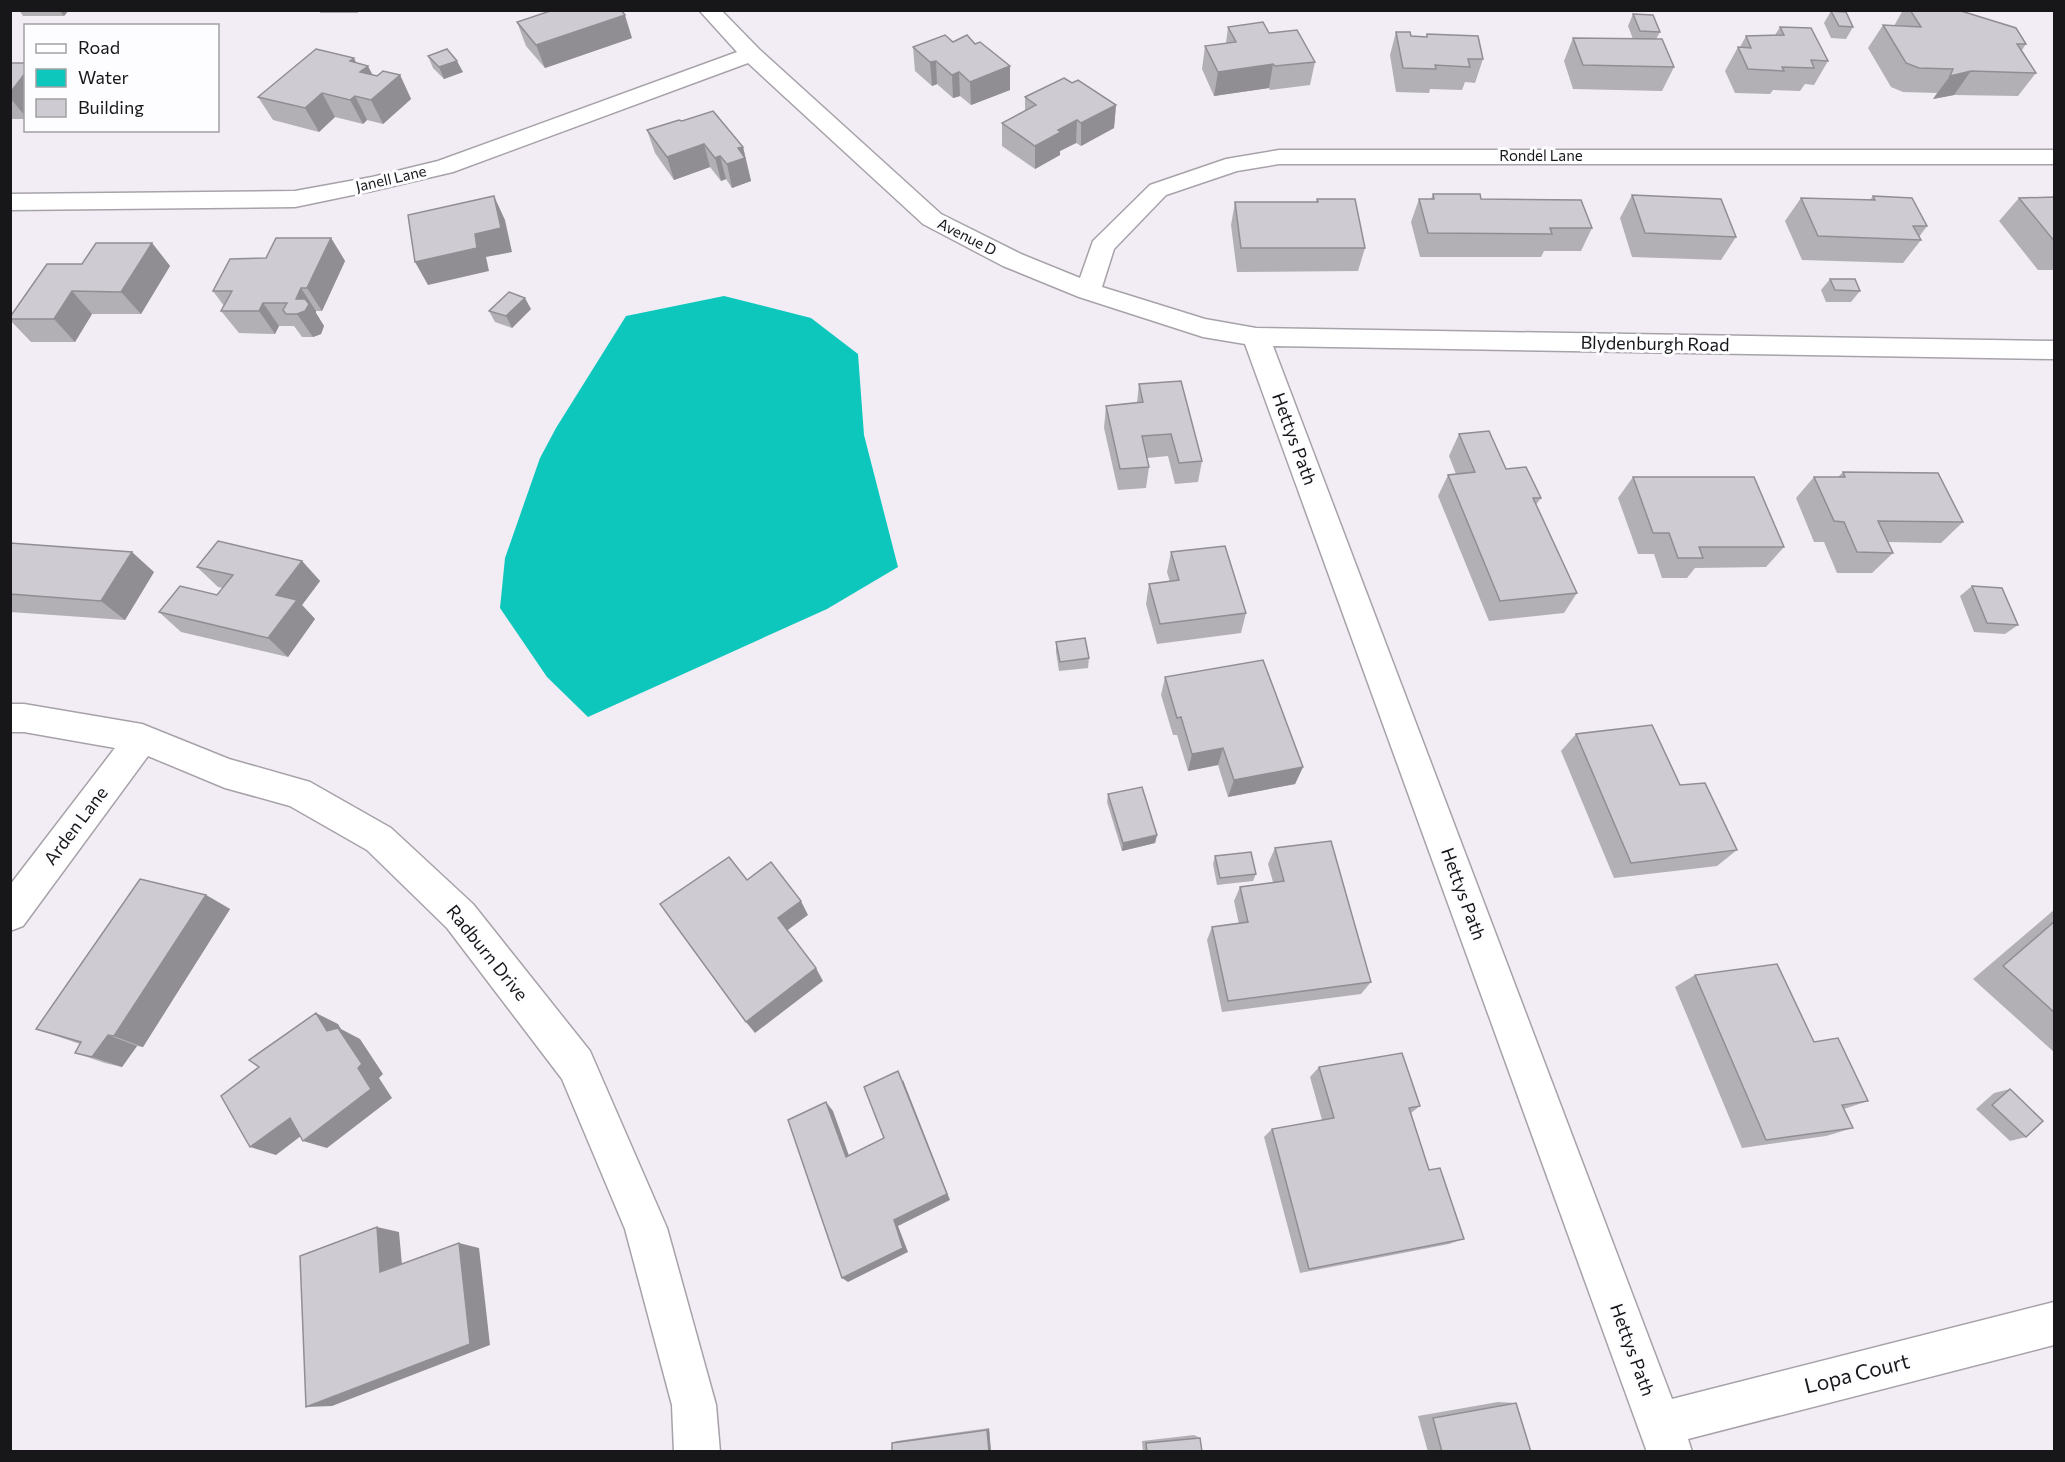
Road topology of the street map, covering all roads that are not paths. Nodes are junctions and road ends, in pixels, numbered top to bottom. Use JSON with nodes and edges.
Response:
{"nodes":[{"id":1,"x":709,"y":10,"type":"edge"},
{"id":2,"x":751,"y":54,"type":"junction"},
{"id":3,"x":2055,"y":158,"type":"edge"},
{"id":4,"x":10,"y":202,"type":"edge"},
{"id":5,"x":1088,"y":291,"type":"junction"},
{"id":6,"x":1256,"y":337,"type":"junction"},
{"id":7,"x":2055,"y":350,"type":"edge"},
{"id":8,"x":10,"y":718,"type":"edge"},
{"id":9,"x":141,"y":738,"type":"junction"},
{"id":10,"x":10,"y":914,"type":"edge"},
{"id":11,"x":2055,"y":1324,"type":"edge"},
{"id":12,"x":1665,"y":1438,"type":"edge"},
{"id":13,"x":698,"y":1452,"type":"edge"}],
"edges":[{"from":1,"to":2,"type":"street","name":"Avenue D"},
{"from":2,"to":4,"type":"street","name":"Janell Lane"},
{"from":2,"to":5,"type":"street","name":"Avenue D"},
{"from":3,"to":5,"type":"street","name":"Rondel Lane"},
{"from":5,"to":6,"type":"street","name":"Avenue D"},
{"from":6,"to":7,"type":"street","name":"Blydenburgh Road"},
{"from":6,"to":12,"type":"street","name":"Hettys Path"},
{"from":8,"to":9,"type":"street","name":"Radburn Drive"},
{"from":9,"to":10,"type":"street","name":"Arden Lane"},
{"from":9,"to":13,"type":"street","name":"Radburn Drive"},
{"from":11,"to":12,"type":"street","name":"Lopa Court"}]}
